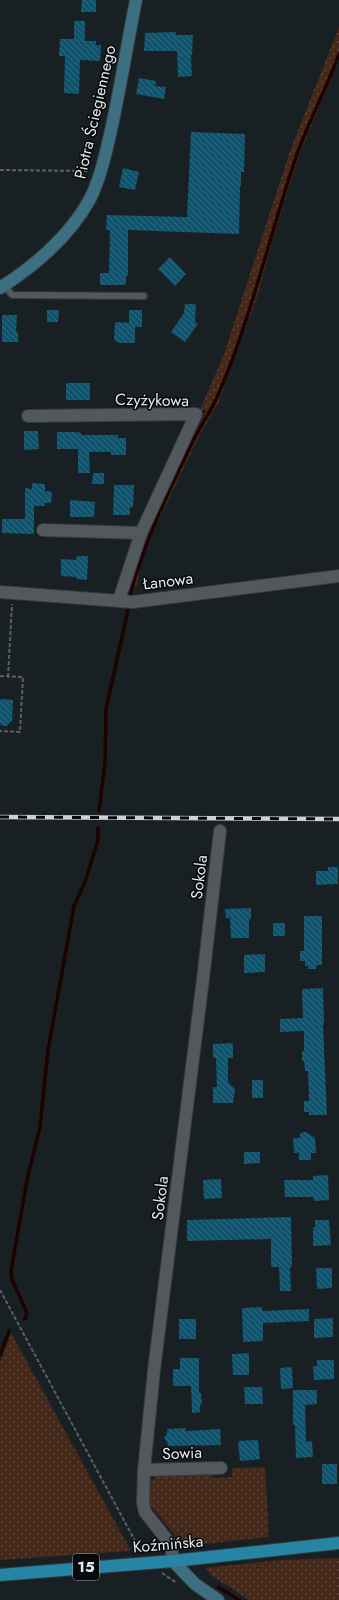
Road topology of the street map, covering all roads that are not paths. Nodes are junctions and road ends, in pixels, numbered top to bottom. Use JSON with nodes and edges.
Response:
{"nodes":[{"id":1,"x":136,"y":0,"type":"edge"},
{"id":2,"x":2,"y":287,"type":"edge"},
{"id":3,"x":144,"y":296,"type":"dead end"},
{"id":4,"x":28,"y":416,"type":"dead end"},
{"id":5,"x":43,"y":530,"type":"dead end"},
{"id":6,"x":140,"y":533,"type":"junction"},
{"id":7,"x":339,"y":576,"type":"edge"},
{"id":8,"x":6,"y":592,"type":"edge"},
{"id":9,"x":119,"y":600,"type":"junction"},
{"id":10,"x":220,"y":831,"type":"dead end"},
{"id":11,"x":221,"y":1468,"type":"dead end"},
{"id":12,"x":144,"y":1470,"type":"junction"},
{"id":13,"x":339,"y":1543,"type":"edge"},
{"id":14,"x":173,"y":1561,"type":"junction"},
{"id":15,"x":0,"y":1575,"type":"edge"},
{"id":16,"x":218,"y":1600,"type":"edge"}],
"edges":[{"from":1,"to":2,"type":"street","name":"Piotra Ściegiennego"},
{"from":2,"to":3,"type":"lane"},
{"from":4,"to":6,"type":"street","name":"Czyżykowa"},
{"from":5,"to":6,"type":"street"},
{"from":6,"to":9,"type":"street","name":"Czyżykowa"},
{"from":7,"to":9,"type":"street","name":"Łanowa"},
{"from":8,"to":9,"type":"street","name":"Łanowa"},
{"from":10,"to":12,"type":"street","name":"Sokola"},
{"from":11,"to":12,"type":"street","name":"Sowia"},
{"from":12,"to":14,"type":"street","name":"Sokola"},
{"from":13,"to":14,"type":"main road","name":"Koźmińska","number":"15"},
{"from":14,"to":15,"type":"main road","name":"Koźmińska","number":"15"},
{"from":14,"to":16,"type":"street"}]}
